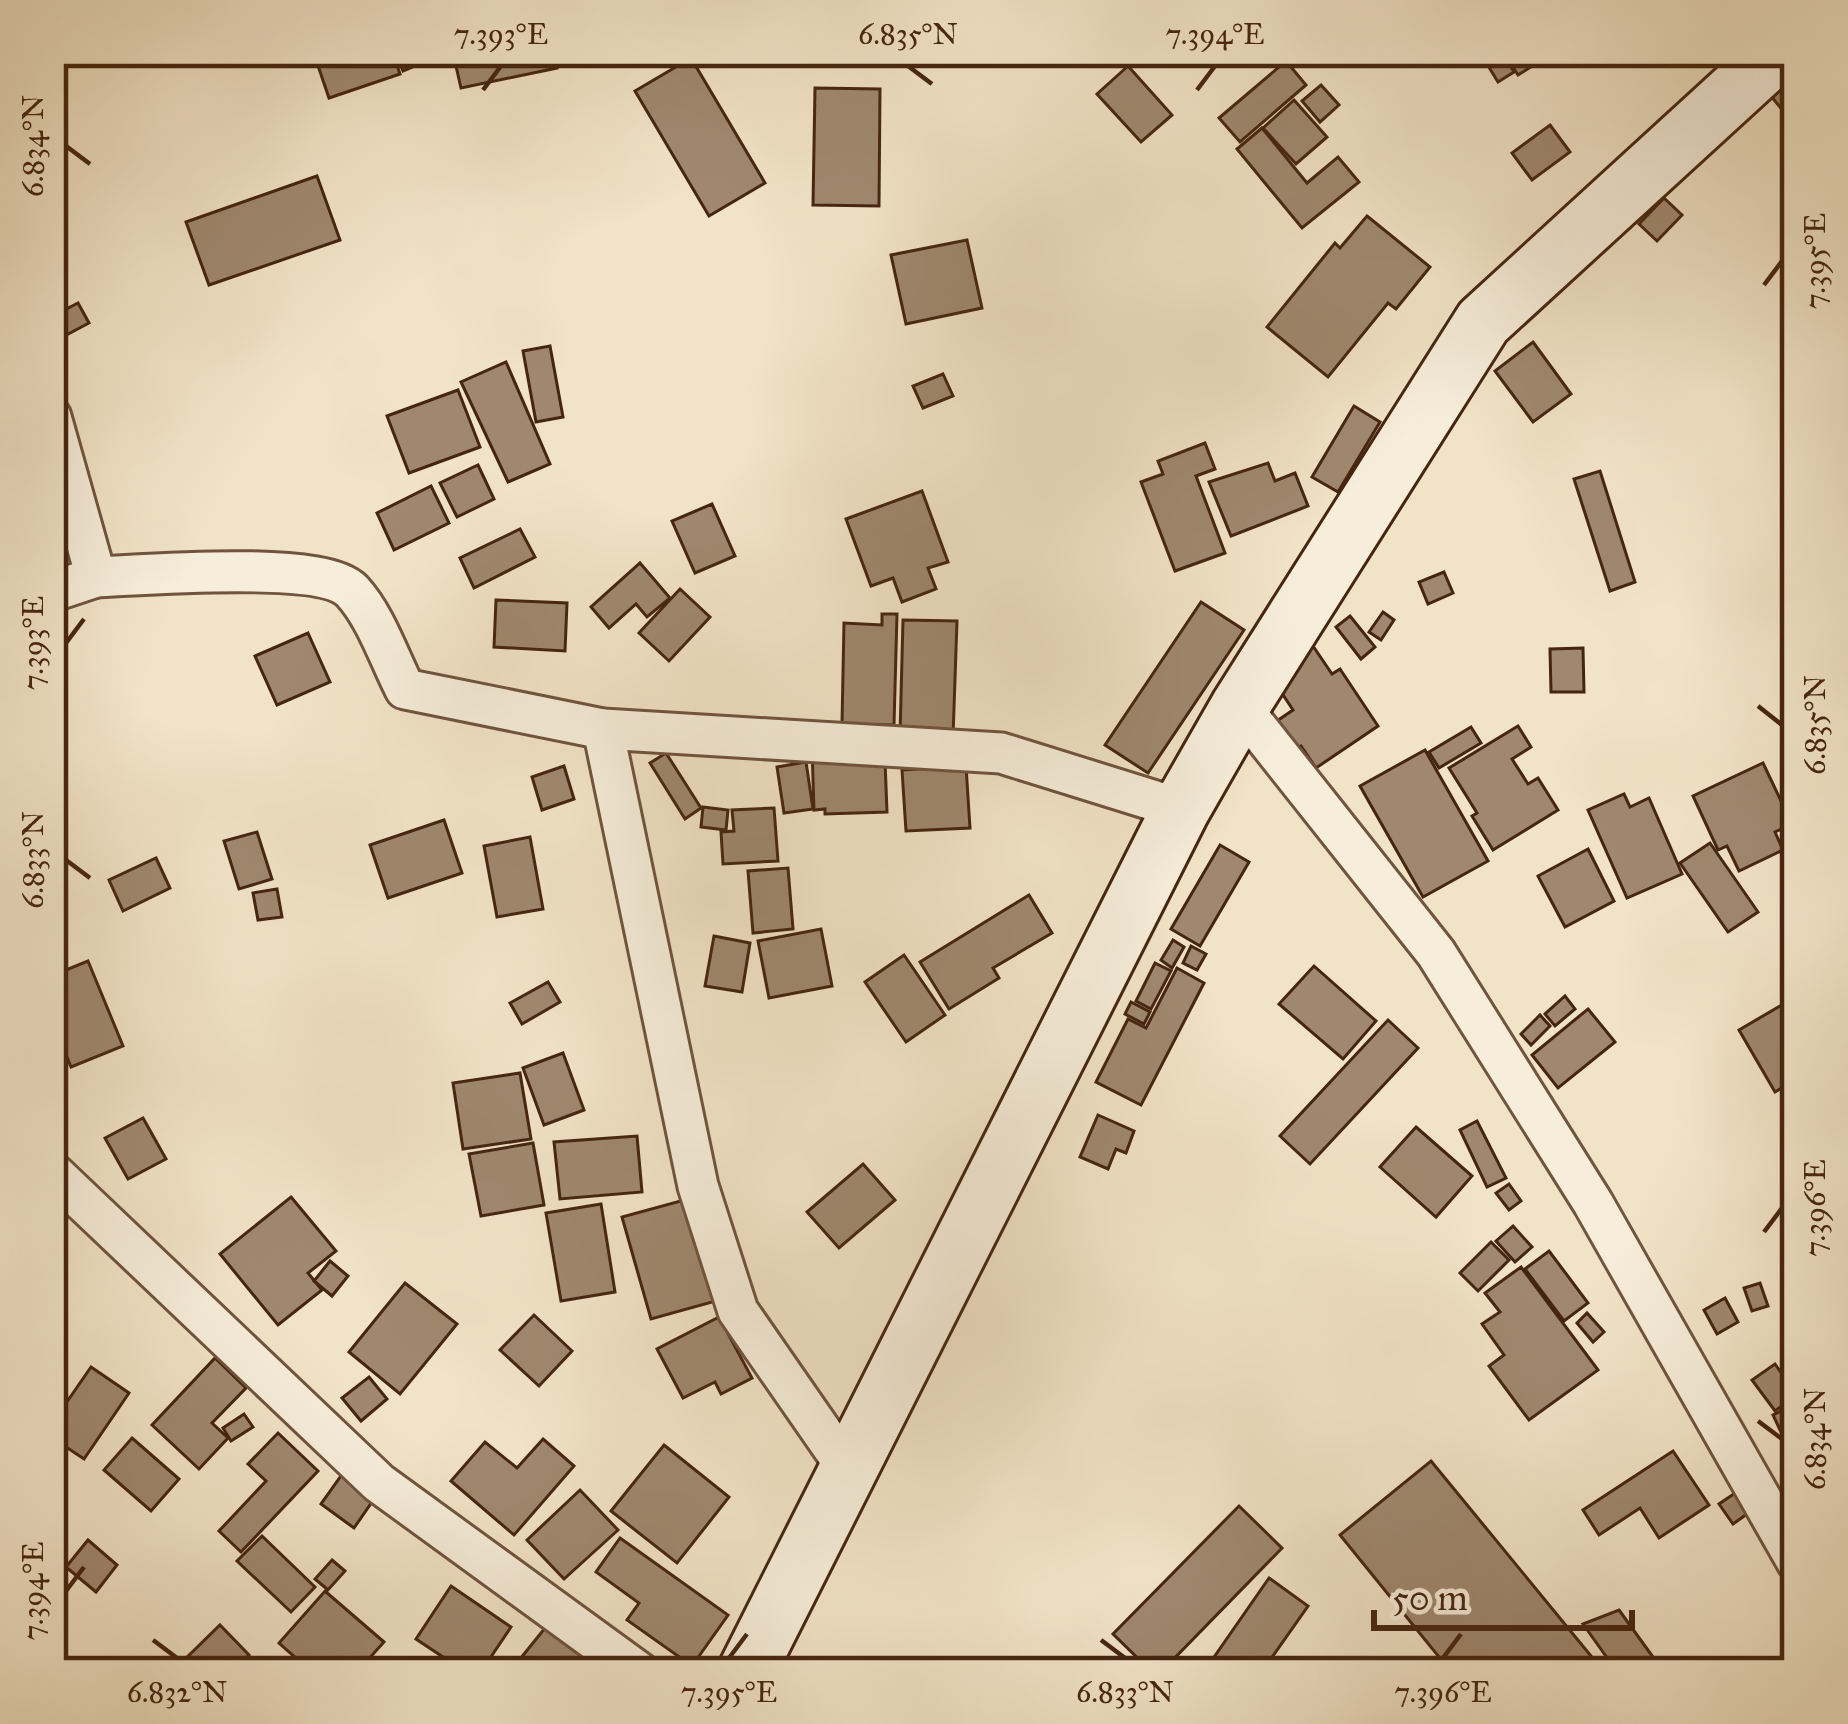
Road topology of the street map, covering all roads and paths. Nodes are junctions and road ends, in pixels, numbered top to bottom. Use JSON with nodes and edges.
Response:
{"nodes":[{"id":1,"x":1779,"y":51,"type":"edge"},
{"id":2,"x":51,"y":417,"type":"edge"},
{"id":3,"x":96,"y":577,"type":"junction"},
{"id":4,"x":51,"y":592,"type":"edge"},
{"id":5,"x":1240,"y":706,"type":"junction"},
{"id":6,"x":603,"y":730,"type":"junction"},
{"id":7,"x":1181,"y":809,"type":"junction"},
{"id":8,"x":51,"y":1171,"type":"edge"},
{"id":9,"x":849,"y":1471,"type":"junction"},
{"id":10,"x":1797,"y":1562,"type":"edge"},
{"id":11,"x":640,"y":1673,"type":"edge"},
{"id":12,"x":746,"y":1673,"type":"edge"}],
"edges":[{"from":1,"to":5,"type":"street"},
{"from":2,"to":3,"type":"street"},
{"from":3,"to":4,"type":"street"},
{"from":3,"to":6,"type":"street"},
{"from":5,"to":7,"type":"street"},
{"from":5,"to":10,"type":"street"},
{"from":6,"to":7,"type":"street"},
{"from":6,"to":9,"type":"street"},
{"from":7,"to":9,"type":"street"},
{"from":8,"to":11,"type":"street"},
{"from":9,"to":12,"type":"street"}]}
